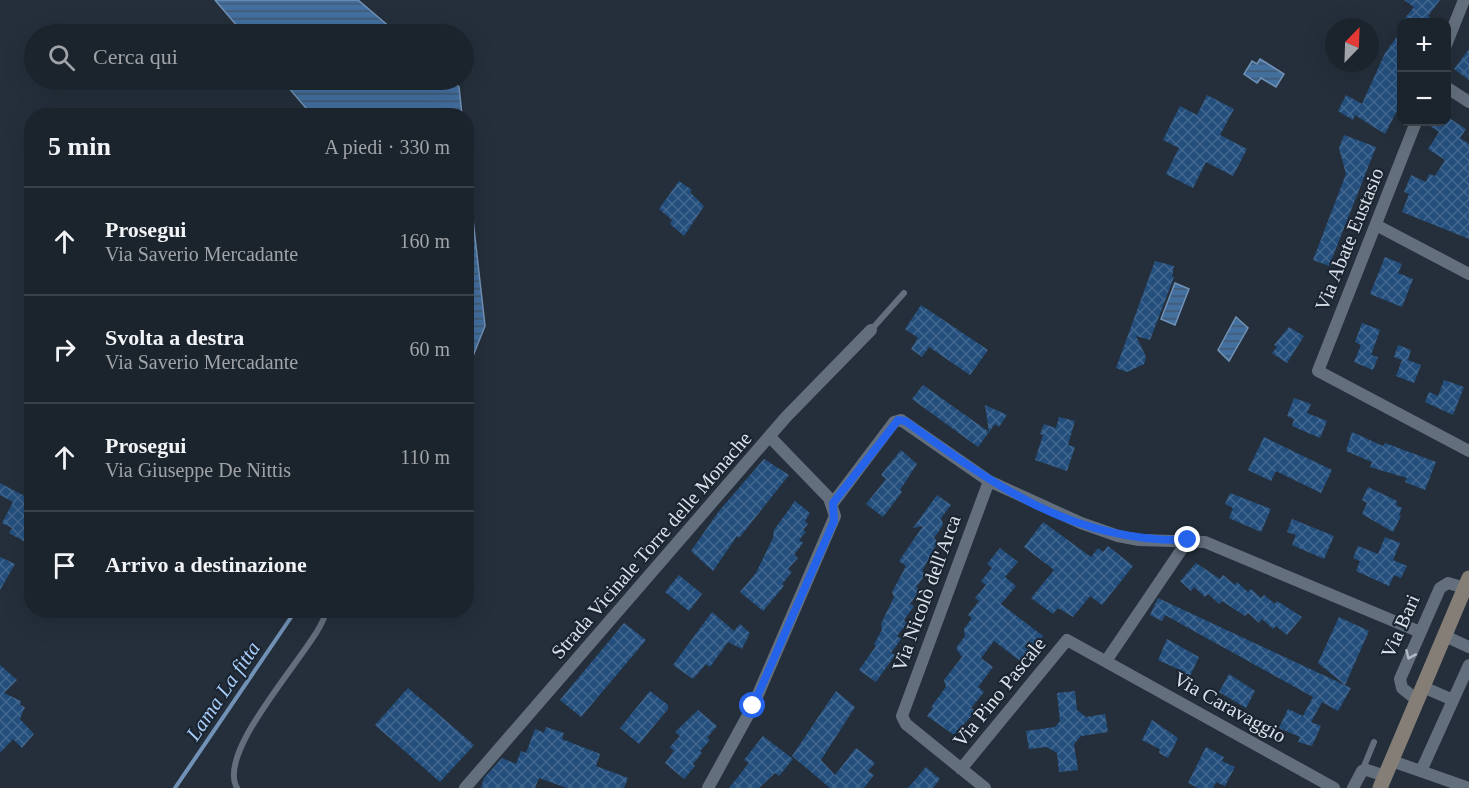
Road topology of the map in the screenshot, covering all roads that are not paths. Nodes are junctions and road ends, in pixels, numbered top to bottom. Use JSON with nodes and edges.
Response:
{"nodes":[{"id":1,"x":1464,"y":0,"type":"edge"},
{"id":2,"x":1451,"y":32,"type":"edge"},
{"id":3,"x":1451,"y":90,"type":"edge"},
{"id":4,"x":1469,"y":102,"type":"edge"},
{"id":5,"x":1414,"y":126,"type":"edge"},
{"id":6,"x":1376,"y":225,"type":"junction"},
{"id":7,"x":1469,"y":274,"type":"edge"},
{"id":8,"x":904,"y":293,"type":"dead end"},
{"id":9,"x":871,"y":330,"type":"joint"},
{"id":10,"x":770,"y":437,"type":"junction"},
{"id":11,"x":1469,"y":451,"type":"edge"},
{"id":12,"x":989,"y":481,"type":"junction"},
{"id":13,"x":833,"y":503,"type":"junction"},
{"id":14,"x":1188,"y":540,"type":"junction"},
{"id":15,"x":1467,"y":583,"type":"edge"},
{"id":16,"x":326,"y":618,"type":"edge"},
{"id":17,"x":1420,"y":632,"type":"junction"},
{"id":18,"x":1445,"y":636,"type":"junction"},
{"id":19,"x":1067,"y":640,"type":"joint"},
{"id":20,"x":1469,"y":647,"type":"edge"},
{"id":21,"x":1106,"y":661,"type":"junction"},
{"id":22,"x":1469,"y":665,"type":"edge"},
{"id":23,"x":1420,"y":694,"type":"junction"},
{"id":24,"x":1453,"y":700,"type":"junction"},
{"id":25,"x":1374,"y":742,"type":"dead end"},
{"id":26,"x":1392,"y":761,"type":"junction"},
{"id":27,"x":961,"y":769,"type":"junction"},
{"id":28,"x":1362,"y":771,"type":"junction"},
{"id":29,"x":1421,"y":771,"type":"junction"},
{"id":30,"x":1383,"y":782,"type":"edge"},
{"id":31,"x":237,"y":788,"type":"edge"},
{"id":32,"x":465,"y":788,"type":"edge"},
{"id":33,"x":708,"y":788,"type":"edge"},
{"id":34,"x":985,"y":788,"type":"edge"},
{"id":35,"x":1334,"y":788,"type":"edge"},
{"id":36,"x":1353,"y":788,"type":"edge"},
{"id":37,"x":1469,"y":788,"type":"edge"}],
"edges":[{"from":1,"to":2,"type":"street"},
{"from":3,"to":4,"type":"street"},
{"from":5,"to":6,"type":"street","name":"Via Abate Eustasio"},
{"from":6,"to":7,"type":"street"},
{"from":6,"to":11,"type":"street","name":"Via Abate Eustasio"},
{"from":8,"to":9,"type":"lane"},
{"from":9,"to":10,"type":"street","name":"Strada Vicinale Torre delle Monache"},
{"from":10,"to":13,"type":"street"},
{"from":10,"to":32,"type":"street","name":"Strada Vicinale Torre delle Monache"},
{"from":12,"to":13,"type":"street"},
{"from":12,"to":14,"type":"street"},
{"from":12,"to":27,"type":"street","name":"Via Nicolò dell'Arca"},
{"from":13,"to":33,"type":"street"},
{"from":14,"to":17,"type":"street"},
{"from":14,"to":21,"type":"street"},
{"from":15,"to":17,"type":"street","name":"Via Bari"},
{"from":15,"to":18,"type":"main road","name":"Via Bari"},
{"from":16,"to":31,"type":"lane"},
{"from":17,"to":23,"type":"street","name":"Via Bari","one_way":true},
{"from":18,"to":20,"type":"street"},
{"from":18,"to":23,"type":"main road","name":"Via Bari"},
{"from":19,"to":21,"type":"street","name":"Via Caravaggio"},
{"from":19,"to":27,"type":"street","name":"Via Pino Pascale"},
{"from":21,"to":35,"type":"street","name":"Via Caravaggio"},
{"from":22,"to":24,"type":"street"},
{"from":23,"to":24,"type":"street"},
{"from":23,"to":26,"type":"main road","name":"Via Bari"},
{"from":24,"to":29,"type":"street"},
{"from":25,"to":28,"type":"lane"},
{"from":26,"to":29,"type":"street"},
{"from":26,"to":30,"type":"main road","name":"Via Bari"},
{"from":27,"to":34,"type":"street"},
{"from":28,"to":30,"type":"street","name":"Via Bari"},
{"from":28,"to":36,"type":"street"},
{"from":29,"to":37,"type":"street"}]}
